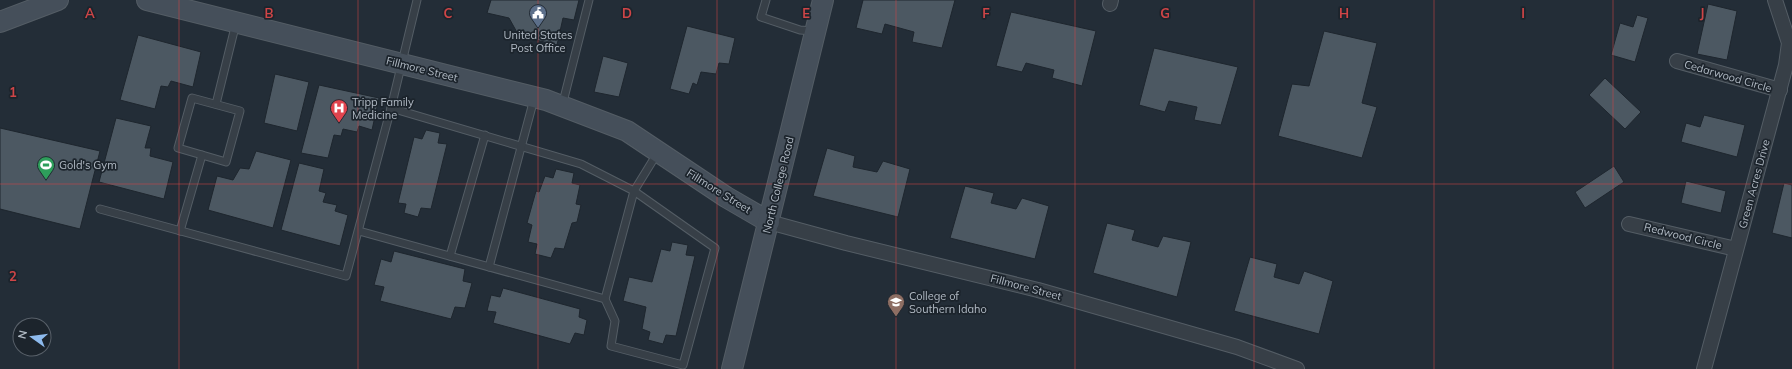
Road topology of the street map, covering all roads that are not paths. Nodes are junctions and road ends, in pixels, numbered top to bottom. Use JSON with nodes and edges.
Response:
{"nodes":[{"id":1,"x":58,"y":0,"type":"edge"},
{"id":2,"x":147,"y":0,"type":"edge"},
{"id":3,"x":417,"y":0,"type":"edge"},
{"id":4,"x":589,"y":0,"type":"edge"},
{"id":5,"x":766,"y":0,"type":"edge"},
{"id":6,"x":823,"y":0,"type":"edge"},
{"id":7,"x":1775,"y":0,"type":"edge"},
{"id":8,"x":236,"y":21,"type":"junction"},
{"id":9,"x":0,"y":22,"type":"edge"},
{"id":10,"x":815,"y":31,"type":"junction"},
{"id":11,"x":1677,"y":61,"type":"dead end"},
{"id":12,"x":401,"y":64,"type":"junction"},
{"id":13,"x":1780,"y":90,"type":"junction"},
{"id":14,"x":534,"y":97,"type":"junction"},
{"id":15,"x":216,"y":104,"type":"junction"},
{"id":16,"x":562,"y":106,"type":"junction"},
{"id":17,"x":391,"y":108,"type":"junction"},
{"id":18,"x":485,"y":135,"type":"junction"},
{"id":19,"x":521,"y":145,"type":"junction"},
{"id":20,"x":659,"y":152,"type":"junction"},
{"id":21,"x":202,"y":155,"type":"junction"},
{"id":22,"x":634,"y":191,"type":"junction"},
{"id":23,"x":100,"y":209,"type":"dead end"},
{"id":24,"x":769,"y":222,"type":"junction"},
{"id":25,"x":1629,"y":224,"type":"dead end"},
{"id":26,"x":180,"y":231,"type":"junction"},
{"id":27,"x":359,"y":231,"type":"junction"},
{"id":28,"x":1736,"y":249,"type":"junction"},
{"id":29,"x":450,"y":256,"type":"junction"},
{"id":30,"x":489,"y":267,"type":"junction"},
{"id":31,"x":605,"y":299,"type":"junction"},
{"id":32,"x":732,"y":369,"type":"edge"},
{"id":33,"x":1297,"y":369,"type":"edge"},
{"id":34,"x":1704,"y":369,"type":"edge"}],
"edges":[{"from":1,"to":9,"type":"street"},
{"from":2,"to":8,"type":"street","name":"Fillmore Street"},
{"from":3,"to":12,"type":"lane"},
{"from":4,"to":16,"type":"lane"},
{"from":5,"to":10,"type":"lane"},
{"from":6,"to":10,"type":"street","name":"North College Road"},
{"from":7,"to":13,"type":"street","name":"Green Acres Drive"},
{"from":8,"to":12,"type":"street","name":"Fillmore Street"},
{"from":8,"to":15,"type":"lane"},
{"from":10,"to":24,"type":"street","name":"North College Road"},
{"from":11,"to":13,"type":"street","name":"Cedarwood Circle"},
{"from":12,"to":14,"type":"street","name":"Fillmore Street"},
{"from":12,"to":17,"type":"lane"},
{"from":13,"to":28,"type":"street","name":"Green Acres Drive"},
{"from":14,"to":16,"type":"street","name":"Fillmore Street"},
{"from":14,"to":19,"type":"lane"},
{"from":15,"to":21,"type":"lane"},
{"from":15,"to":21,"type":"lane"},
{"from":16,"to":20,"type":"street","name":"Fillmore Street"},
{"from":17,"to":18,"type":"lane"},
{"from":17,"to":27,"type":"lane"},
{"from":18,"to":19,"type":"lane"},
{"from":18,"to":29,"type":"lane"},
{"from":19,"to":22,"type":"lane"},
{"from":19,"to":30,"type":"lane"},
{"from":20,"to":22,"type":"lane"},
{"from":20,"to":24,"type":"street","name":"Fillmore Street"},
{"from":21,"to":26,"type":"lane"},
{"from":22,"to":31,"type":"lane"},
{"from":22,"to":31,"type":"lane"},
{"from":23,"to":26,"type":"lane"},
{"from":24,"to":32,"type":"street","name":"North College Road"},
{"from":24,"to":33,"type":"street","name":"Fillmore Street"},
{"from":25,"to":28,"type":"street","name":"Redwood Circle"},
{"from":26,"to":27,"type":"lane"},
{"from":27,"to":29,"type":"lane"},
{"from":28,"to":34,"type":"street","name":"Green Acres Drive"},
{"from":29,"to":30,"type":"lane"},
{"from":30,"to":31,"type":"lane"}]}
